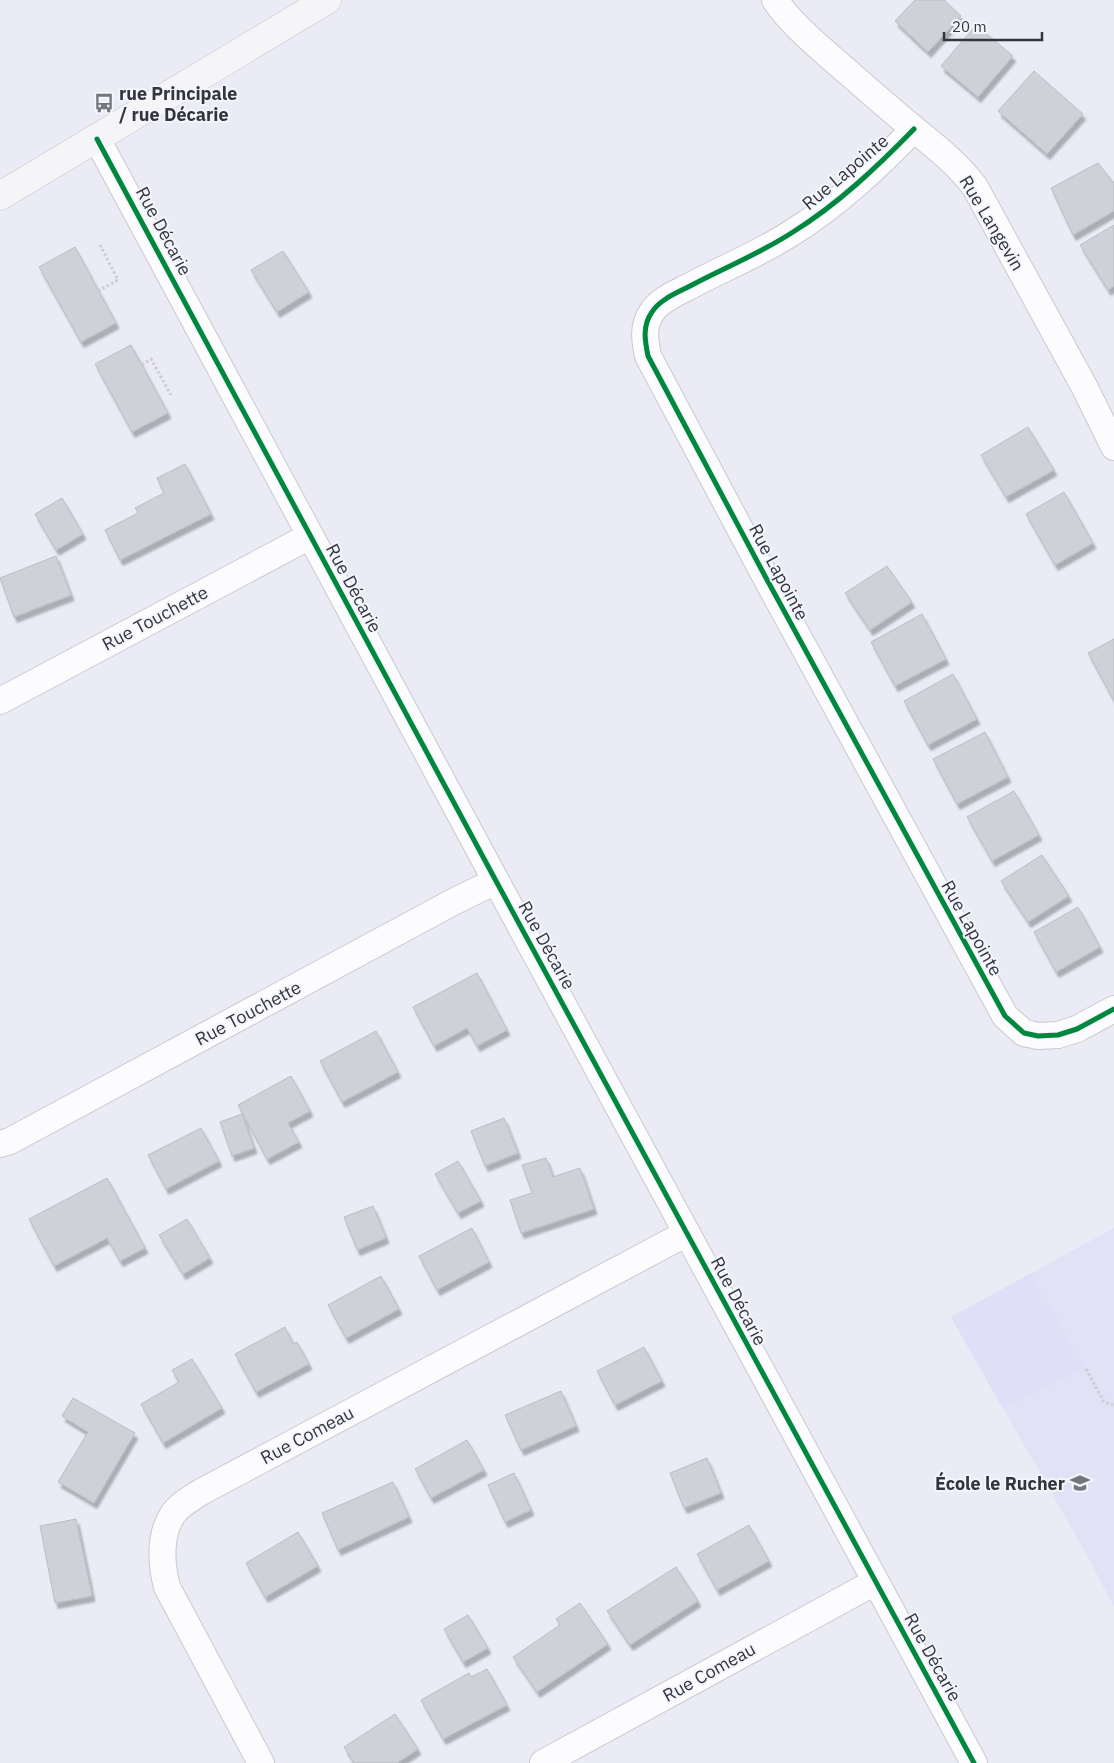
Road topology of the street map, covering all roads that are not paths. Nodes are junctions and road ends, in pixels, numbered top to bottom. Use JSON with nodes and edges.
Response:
{"nodes":[{"id":1,"x":327,"y":0,"type":"edge"},
{"id":2,"x":775,"y":0,"type":"edge"},
{"id":3,"x":914,"y":129,"type":"junction"},
{"id":4,"x":98,"y":139,"type":"junction"},
{"id":5,"x":0,"y":196,"type":"edge"},
{"id":6,"x":1114,"y":447,"type":"edge"},
{"id":7,"x":310,"y":536,"type":"junction"},
{"id":8,"x":0,"y":701,"type":"edge"},
{"id":9,"x":496,"y":881,"type":"junction"},
{"id":10,"x":1114,"y":1009,"type":"edge"},
{"id":11,"x":0,"y":1144,"type":"edge"},
{"id":12,"x":687,"y":1233,"type":"junction"},
{"id":13,"x":876,"y":1582,"type":"junction"},
{"id":14,"x":261,"y":1763,"type":"edge"},
{"id":15,"x":543,"y":1763,"type":"edge"},
{"id":16,"x":974,"y":1763,"type":"edge"}],
"edges":[{"from":1,"to":4,"type":"street"},
{"from":2,"to":3,"type":"street","name":"Rue Langevin"},
{"from":3,"to":6,"type":"street","name":"Rue Langevin"},
{"from":3,"to":10,"type":"street","name":"Rue Lapointe"},
{"from":4,"to":5,"type":"street"},
{"from":4,"to":7,"type":"street","name":"Rue Décarie"},
{"from":7,"to":8,"type":"street","name":"Rue Touchette"},
{"from":7,"to":9,"type":"street","name":"Rue Décarie"},
{"from":9,"to":11,"type":"street","name":"Rue Touchette"},
{"from":9,"to":12,"type":"street","name":"Rue Décarie"},
{"from":12,"to":13,"type":"street","name":"Rue Décarie"},
{"from":12,"to":14,"type":"street","name":"Rue Comeau"},
{"from":13,"to":15,"type":"street","name":"Rue Comeau"},
{"from":13,"to":16,"type":"street","name":"Rue Décarie"}]}
